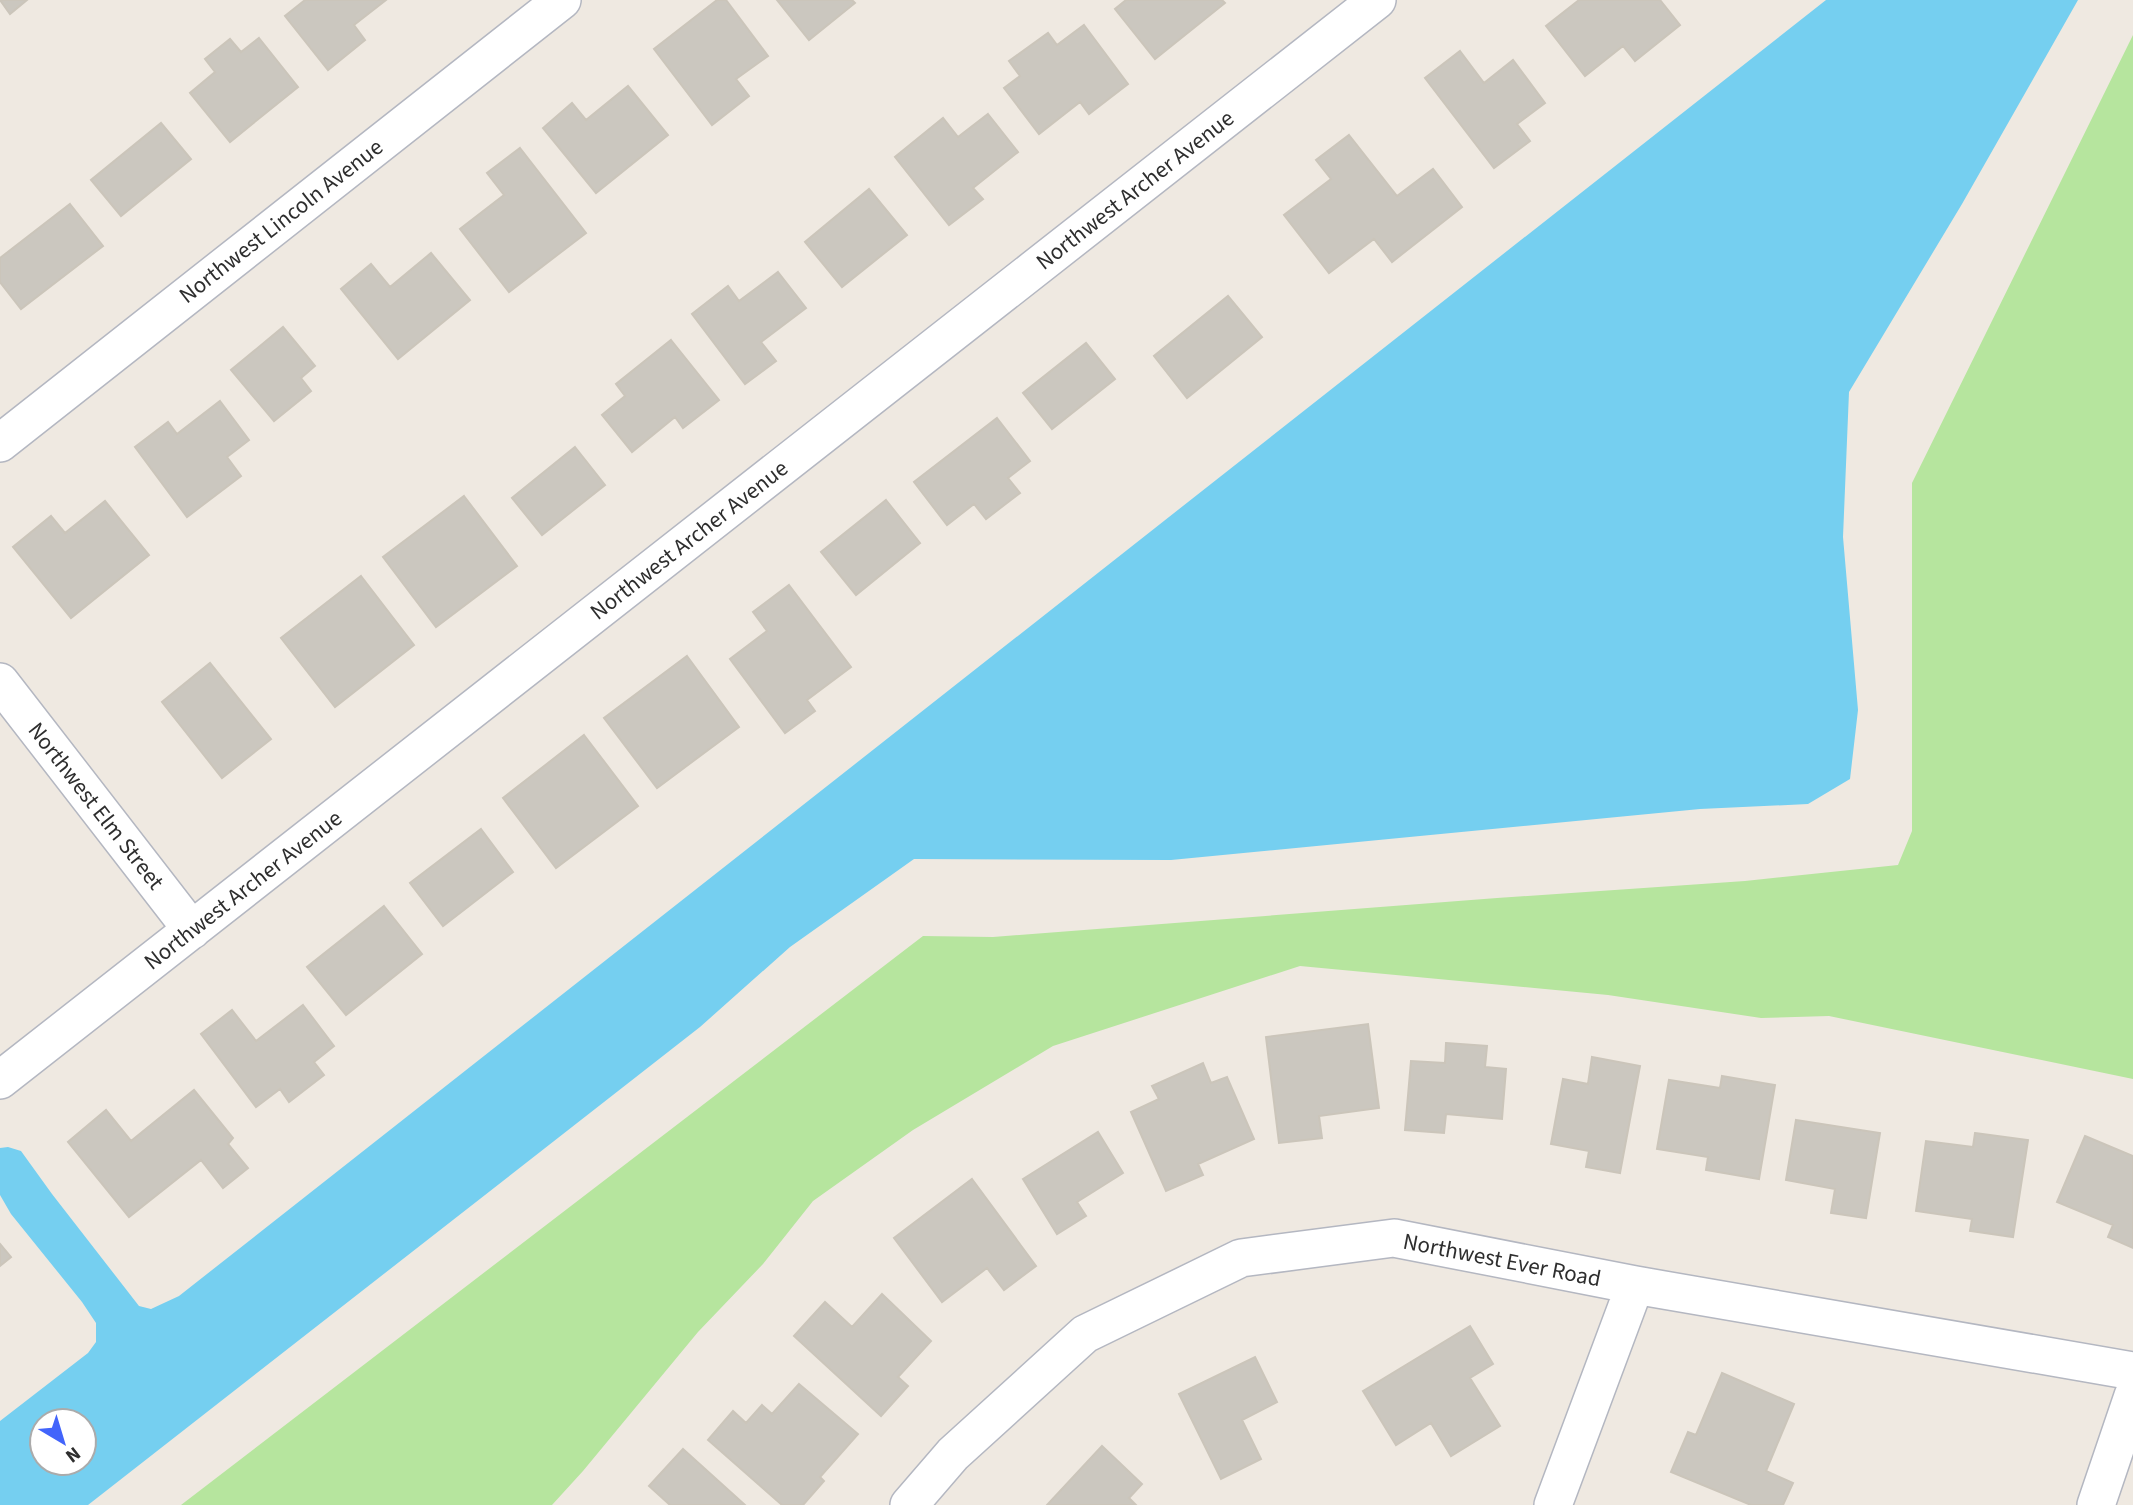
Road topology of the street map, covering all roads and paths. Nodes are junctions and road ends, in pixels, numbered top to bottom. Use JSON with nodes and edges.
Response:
{"nodes":[{"id":1,"x":562,"y":0,"type":"edge"},
{"id":2,"x":1377,"y":0,"type":"edge"},
{"id":3,"x":0,"y":443,"type":"edge"},
{"id":4,"x":0,"y":682,"type":"edge"},
{"id":5,"x":192,"y":930,"type":"junction"},
{"id":6,"x":0,"y":1080,"type":"edge"},
{"id":7,"x":1635,"y":1285,"type":"junction"},
{"id":8,"x":2133,"y":1371,"type":"edge"},
{"id":9,"x":2133,"y":1396,"type":"edge"},
{"id":10,"x":909,"y":1505,"type":"edge"},
{"id":11,"x":1553,"y":1505,"type":"edge"},
{"id":12,"x":2096,"y":1505,"type":"edge"}],
"edges":[{"from":1,"to":3,"type":"street","name":"Northwest Lincoln Avenue"},
{"from":2,"to":5,"type":"street","name":"Northwest Archer Avenue"},
{"from":4,"to":5,"type":"street","name":"Northwest Elm Street"},
{"from":5,"to":6,"type":"street","name":"Northwest Archer Avenue"},
{"from":7,"to":8,"type":"street","name":"Northwest Ever Road"},
{"from":7,"to":10,"type":"street","name":"Northwest Ever Road"},
{"from":7,"to":11,"type":"street"},
{"from":9,"to":12,"type":"street"}]}
